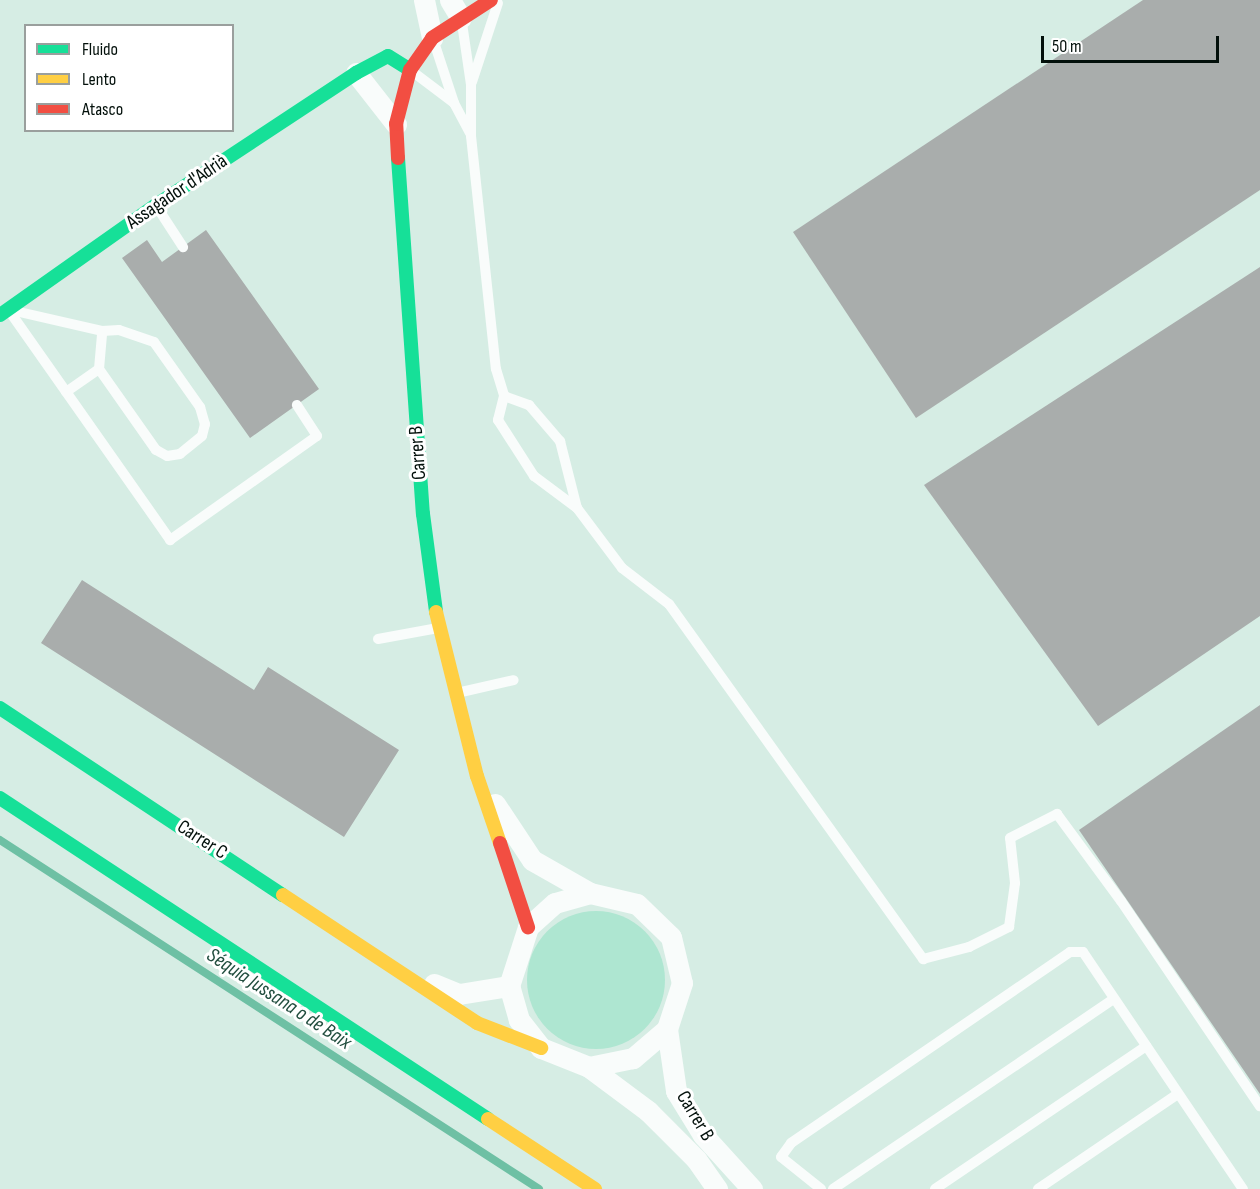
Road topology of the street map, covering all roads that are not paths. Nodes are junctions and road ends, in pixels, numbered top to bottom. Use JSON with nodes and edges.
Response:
{"nodes":[{"id":1,"x":424,"y":0,"type":"edge"},
{"id":2,"x":491,"y":0,"type":"edge"},
{"id":3,"x":499,"y":0,"type":"edge"},
{"id":4,"x":455,"y":9,"type":"edge"},
{"id":5,"x":432,"y":38,"type":"junction"},
{"id":6,"x":410,"y":70,"type":"junction"},
{"id":7,"x":356,"y":73,"type":"junction"},
{"id":8,"x":471,"y":85,"type":"junction"},
{"id":9,"x":454,"y":103,"type":"junction"},
{"id":10,"x":396,"y":124,"type":"junction"},
{"id":11,"x":471,"y":136,"type":"junction"},
{"id":12,"x":156,"y":206,"type":"junction"},
{"id":13,"x":183,"y":247,"type":"dead end"},
{"id":14,"x":4,"y":312,"type":"edge"},
{"id":15,"x":102,"y":331,"type":"junction"},
{"id":16,"x":99,"y":369,"type":"junction"},
{"id":17,"x":66,"y":392,"type":"junction"},
{"id":18,"x":504,"y":396,"type":"junction"},
{"id":19,"x":297,"y":405,"type":"dead end"},
{"id":20,"x":577,"y":508,"type":"junction"},
{"id":21,"x":438,"y":628,"type":"junction"},
{"id":22,"x":378,"y":639,"type":"dead end"},
{"id":23,"x":514,"y":680,"type":"dead end"},
{"id":24,"x":453,"y":693,"type":"junction"},
{"id":25,"x":0,"y":708,"type":"edge"},
{"id":26,"x":477,"y":776,"type":"junction"},
{"id":27,"x":0,"y":798,"type":"edge"},
{"id":28,"x":590,"y":893,"type":"junction"},
{"id":29,"x":528,"y":927,"type":"junction"},
{"id":30,"x":404,"y":971,"type":"junction"},
{"id":31,"x":509,"y":986,"type":"junction"},
{"id":32,"x":1114,"y":999,"type":"junction"},
{"id":33,"x":667,"y":1029,"type":"junction"},
{"id":34,"x":1146,"y":1046,"type":"junction"},
{"id":35,"x":541,"y":1048,"type":"junction"},
{"id":36,"x":589,"y":1067,"type":"junction"},
{"id":37,"x":1178,"y":1094,"type":"junction"},
{"id":38,"x":1260,"y":1106,"type":"edge"},
{"id":39,"x":745,"y":1182,"type":"edge"},
{"id":40,"x":595,"y":1189,"type":"edge"},
{"id":41,"x":717,"y":1189,"type":"edge"},
{"id":42,"x":758,"y":1189,"type":"edge"},
{"id":43,"x":821,"y":1189,"type":"edge"},
{"id":44,"x":833,"y":1189,"type":"edge"},
{"id":45,"x":935,"y":1189,"type":"edge"},
{"id":46,"x":1038,"y":1189,"type":"edge"},
{"id":47,"x":1243,"y":1189,"type":"edge"}],
"edges":[{"from":1,"to":5,"type":"street"},
{"from":2,"to":4,"type":"main road"},
{"from":3,"to":8,"type":"lane"},
{"from":4,"to":5,"type":"main road"},
{"from":4,"to":8,"type":"lane"},
{"from":5,"to":6,"type":"main road"},
{"from":5,"to":9,"type":"lane"},
{"from":6,"to":7,"type":"main road","name":"Assagador d'Adrià"},
{"from":6,"to":9,"type":"lane"},
{"from":6,"to":10,"type":"main road"},
{"from":7,"to":10,"type":"street"},
{"from":7,"to":12,"type":"main road","name":"Assagador d'Adrià"},
{"from":8,"to":11,"type":"lane"},
{"from":9,"to":11,"type":"lane"},
{"from":10,"to":21,"type":"main road","name":"Carrer B"},
{"from":11,"to":18,"type":"lane"},
{"from":12,"to":13,"type":"lane"},
{"from":12,"to":14,"type":"main road","name":"Assagador d'Adrià"},
{"from":14,"to":15,"type":"lane"},
{"from":14,"to":17,"type":"lane"},
{"from":15,"to":16,"type":"lane"},
{"from":15,"to":16,"type":"lane"},
{"from":16,"to":17,"type":"lane"},
{"from":17,"to":19,"type":"lane"},
{"from":18,"to":20,"type":"lane"},
{"from":18,"to":20,"type":"lane"},
{"from":20,"to":38,"type":"lane"},
{"from":21,"to":22,"type":"lane"},
{"from":21,"to":24,"type":"main road","name":"Carrer B"},
{"from":23,"to":24,"type":"lane"},
{"from":24,"to":26,"type":"main road","name":"Carrer B"},
{"from":25,"to":30,"type":"main road","name":"Carrer C"},
{"from":26,"to":28,"type":"street","name":"Carrer B"},
{"from":26,"to":29,"type":"main road","name":"Carrer B"},
{"from":27,"to":40,"type":"main road"},
{"from":28,"to":29,"type":"street"},
{"from":28,"to":33,"type":"street"},
{"from":29,"to":31,"type":"street"},
{"from":30,"to":31,"type":"street","name":"Carrer C"},
{"from":30,"to":35,"type":"main road","name":"Carrer C"},
{"from":31,"to":35,"type":"street"},
{"from":32,"to":34,"type":"lane"},
{"from":32,"to":43,"type":"lane"},
{"from":32,"to":44,"type":"lane"},
{"from":33,"to":36,"type":"street"},
{"from":33,"to":39,"type":"street","name":"Carrer B"},
{"from":34,"to":37,"type":"lane"},
{"from":34,"to":45,"type":"lane"},
{"from":35,"to":36,"type":"street"},
{"from":36,"to":41,"type":"street","name":"Carrer B"},
{"from":37,"to":46,"type":"lane"},
{"from":37,"to":47,"type":"lane"},
{"from":39,"to":42,"type":"lane"}]}
